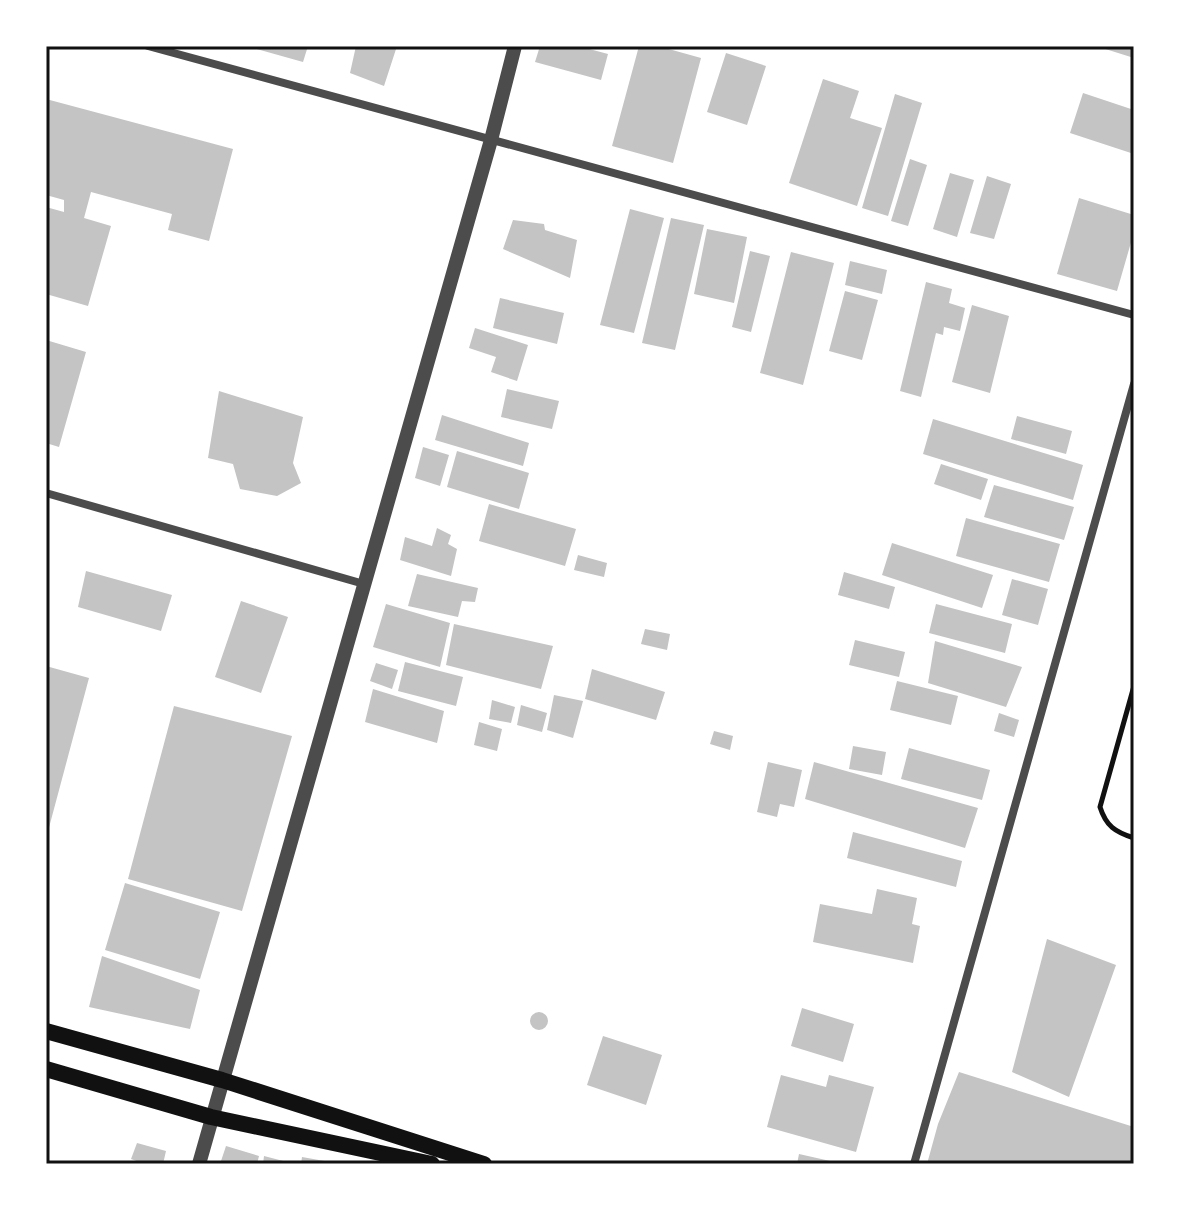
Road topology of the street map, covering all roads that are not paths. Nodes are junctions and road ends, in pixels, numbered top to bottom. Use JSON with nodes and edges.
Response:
{"nodes":[{"id":1,"x":148,"y":46,"type":"edge"},
{"id":2,"x":515,"y":46,"type":"edge"},
{"id":3,"x":491,"y":140,"type":"junction"},
{"id":4,"x":1134,"y":315,"type":"edge"},
{"id":5,"x":1134,"y":384,"type":"edge"},
{"id":6,"x":46,"y":493,"type":"edge"},
{"id":7,"x":364,"y":584,"type":"junction"},
{"id":8,"x":46,"y":1031,"type":"edge"},
{"id":9,"x":46,"y":1069,"type":"edge"},
{"id":10,"x":222,"y":1080,"type":"junction"},
{"id":11,"x":211,"y":1117,"type":"junction"},
{"id":12,"x":199,"y":1164,"type":"edge"},
{"id":13,"x":432,"y":1164,"type":"edge"},
{"id":14,"x":484,"y":1164,"type":"edge"},
{"id":15,"x":914,"y":1164,"type":"edge"}],
"edges":[{"from":1,"to":3,"type":"street"},
{"from":2,"to":3,"type":"street"},
{"from":3,"to":4,"type":"street"},
{"from":3,"to":7,"type":"street"},
{"from":5,"to":15,"type":"street"},
{"from":6,"to":7,"type":"street"},
{"from":7,"to":10,"type":"street"},
{"from":8,"to":10,"type":"main road"},
{"from":9,"to":11,"type":"main road"},
{"from":10,"to":11,"type":"street"},
{"from":10,"to":14,"type":"main road"},
{"from":11,"to":12,"type":"street"},
{"from":11,"to":13,"type":"main road"}]}
